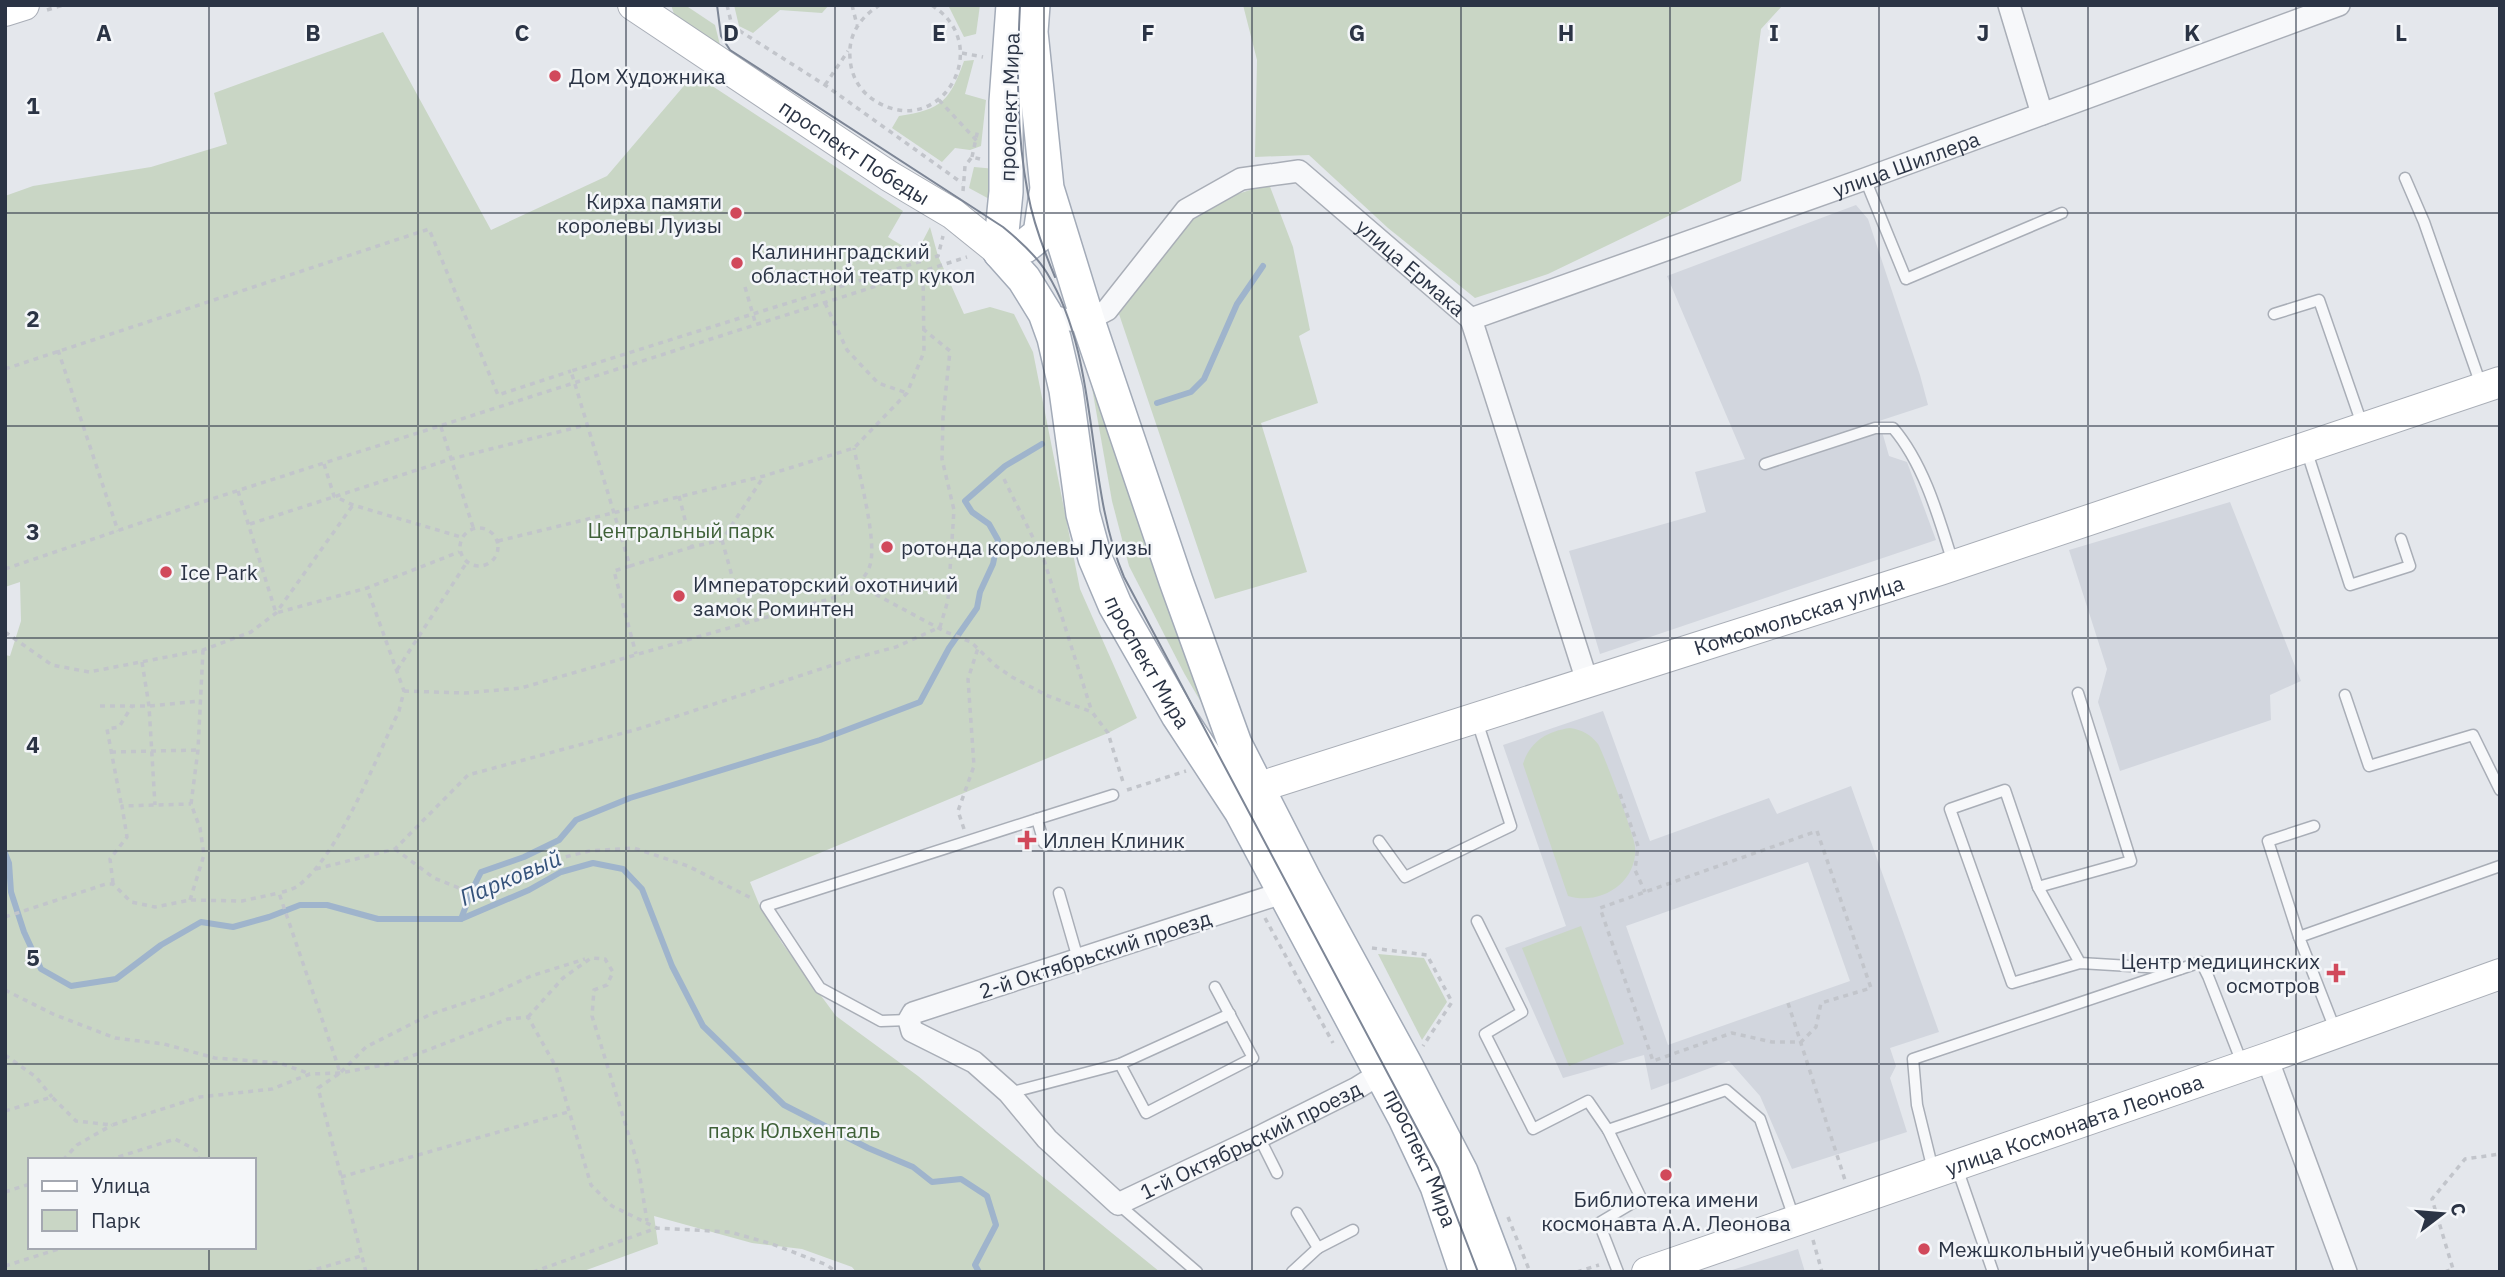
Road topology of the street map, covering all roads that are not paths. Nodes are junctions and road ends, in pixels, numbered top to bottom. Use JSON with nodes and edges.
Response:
{"nodes":[{"id":1,"x":24,"y":5,"type":"edge"},
{"id":2,"x":633,"y":5,"type":"edge"},
{"id":3,"x":664,"y":5,"type":"edge"},
{"id":4,"x":1013,"y":5,"type":"edge"},
{"id":5,"x":1033,"y":5,"type":"edge"},
{"id":6,"x":2008,"y":5,"type":"edge"},
{"id":7,"x":2339,"y":5,"type":"edge"},
{"id":8,"x":5,"y":11,"type":"edge"},
{"id":9,"x":688,"y":42,"type":"junction"},
{"id":10,"x":2042,"y":114,"type":"junction"},
{"id":11,"x":2405,"y":178,"type":"dead end"},
{"id":12,"x":1865,"y":179,"type":"junction"},
{"id":13,"x":1047,"y":188,"type":"junction"},
{"id":14,"x":2062,"y":213,"type":"dead end"},
{"id":15,"x":986,"y":254,"type":"junction"},
{"id":16,"x":1045,"y":313,"type":"junction"},
{"id":17,"x":2274,"y":314,"type":"dead end"},
{"id":18,"x":1471,"y":319,"type":"junction"},
{"id":19,"x":1088,"y":321,"type":"junction"},
{"id":20,"x":2491,"y":385,"type":"edge"},
{"id":21,"x":2363,"y":427,"type":"junction"},
{"id":22,"x":2305,"y":447,"type":"junction"},
{"id":23,"x":1765,"y":464,"type":"dead end"},
{"id":24,"x":2401,"y":539,"type":"dead end"},
{"id":25,"x":1954,"y":566,"type":"junction"},
{"id":26,"x":1588,"y":684,"type":"junction"},
{"id":27,"x":2078,"y":694,"type":"dead end"},
{"id":28,"x":2345,"y":695,"type":"dead end"},
{"id":29,"x":1477,"y":718,"type":"junction"},
{"id":30,"x":2500,"y":790,"type":"edge"},
{"id":31,"x":1245,"y":794,"type":"junction"},
{"id":32,"x":1113,"y":795,"type":"road end"},
{"id":33,"x":1037,"y":819,"type":"junction"},
{"id":34,"x":2314,"y":826,"type":"dead end"},
{"id":35,"x":1380,"y":841,"type":"dead end"},
{"id":36,"x":1044,"y":843,"type":"dead end"},
{"id":37,"x":2500,"y":866,"type":"edge"},
{"id":38,"x":2038,"y":887,"type":"junction"},
{"id":39,"x":1284,"y":892,"type":"junction"},
{"id":40,"x":1059,"y":893,"type":"dead end"},
{"id":41,"x":1477,"y":921,"type":"dead end"},
{"id":42,"x":2299,"y":937,"type":"junction"},
{"id":43,"x":1078,"y":958,"type":"junction"},
{"id":44,"x":2080,"y":963,"type":"junction"},
{"id":45,"x":2180,"y":969,"type":"junction"},
{"id":46,"x":2500,"y":974,"type":"edge"},
{"id":47,"x":1215,"y":987,"type":"dead end"},
{"id":48,"x":1230,"y":1014,"type":"junction"},
{"id":49,"x":909,"y":1020,"type":"junction"},
{"id":50,"x":2337,"y":1033,"type":"junction"},
{"id":51,"x":2255,"y":1062,"type":"junction"},
{"id":52,"x":1120,"y":1064,"type":"junction"},
{"id":53,"x":1381,"y":1073,"type":"junction"},
{"id":54,"x":1009,"y":1093,"type":"junction"},
{"id":55,"x":1608,"y":1130,"type":"junction"},
{"id":56,"x":1259,"y":1137,"type":"junction"},
{"id":57,"x":1945,"y":1170,"type":"junction"},
{"id":58,"x":1277,"y":1173,"type":"dead end"},
{"id":59,"x":1118,"y":1204,"type":"junction"},
{"id":60,"x":1297,"y":1213,"type":"dead end"},
{"id":61,"x":1803,"y":1229,"type":"junction"},
{"id":62,"x":1353,"y":1230,"type":"dead end"},
{"id":63,"x":1318,"y":1248,"type":"junction"},
{"id":64,"x":1687,"y":1265,"type":"edge"},
{"id":65,"x":1197,"y":1272,"type":"edge"},
{"id":66,"x":1292,"y":1272,"type":"edge"},
{"id":67,"x":1466,"y":1272,"type":"edge"},
{"id":68,"x":1499,"y":1272,"type":"edge"},
{"id":69,"x":1618,"y":1272,"type":"edge"},
{"id":70,"x":1647,"y":1272,"type":"edge"},
{"id":71,"x":1993,"y":1272,"type":"edge"},
{"id":72,"x":2346,"y":1272,"type":"edge"}],
"edges":[{"from":1,"to":8,"type":"main road"},
{"from":2,"to":9,"type":"main road","name":"проспект Победы"},
{"from":3,"to":9,"type":"street"},
{"from":4,"to":15,"type":"main road","name":"проспект Мира"},
{"from":5,"to":13,"type":"main road","name":"проспект Мира"},
{"from":6,"to":10,"type":"street"},
{"from":7,"to":10,"type":"street","name":"улица Шиллера"},
{"from":9,"to":15,"type":"main road","name":"проспект Победы"},
{"from":10,"to":12,"type":"street","name":"улица Шиллера"},
{"from":11,"to":20,"type":"lane"},
{"from":12,"to":14,"type":"lane"},
{"from":12,"to":18,"type":"street","name":"улица Шиллера"},
{"from":13,"to":15,"type":"main road"},
{"from":13,"to":19,"type":"main road","name":"проспект Мира"},
{"from":15,"to":16,"type":"main road","name":"проспект Мира"},
{"from":16,"to":19,"type":"street"},
{"from":16,"to":31,"type":"main road","name":"проспект Мира"},
{"from":17,"to":21,"type":"lane"},
{"from":18,"to":19,"type":"street","name":"улица Ермака"},
{"from":18,"to":26,"type":"street","name":"улица Ермака"},
{"from":19,"to":31,"type":"main road","name":"проспект Мира"},
{"from":20,"to":21,"type":"main road","name":"Комсомольская улица"},
{"from":21,"to":22,"type":"main road","name":"Комсомольская улица"},
{"from":22,"to":24,"type":"lane"},
{"from":22,"to":25,"type":"main road","name":"Комсомольская улица"},
{"from":23,"to":25,"type":"lane"},
{"from":25,"to":26,"type":"main road","name":"Комсомольская улица"},
{"from":26,"to":29,"type":"main road","name":"Комсомольская улица"},
{"from":27,"to":38,"type":"lane"},
{"from":28,"to":30,"type":"lane"},
{"from":29,"to":31,"type":"main road","name":"Комсомольская улица"},
{"from":29,"to":35,"type":"lane"},
{"from":31,"to":39,"type":"main road","name":"проспект Мира"},
{"from":31,"to":68,"type":"main road","name":"проспект Мира"},
{"from":32,"to":33,"type":"lane"},
{"from":33,"to":36,"type":"lane"},
{"from":33,"to":49,"type":"lane"},
{"from":34,"to":42,"type":"lane"},
{"from":37,"to":42,"type":"lane"},
{"from":38,"to":44,"type":"lane"},
{"from":38,"to":44,"type":"lane"},
{"from":39,"to":43,"type":"street","name":"2-й Октябрьский проезд"},
{"from":39,"to":53,"type":"main road","name":"проспект Мира"},
{"from":40,"to":43,"type":"lane"},
{"from":41,"to":55,"type":"lane"},
{"from":42,"to":50,"type":"lane"},
{"from":43,"to":49,"type":"street","name":"2-й Октябрьский проезд"},
{"from":44,"to":45,"type":"lane"},
{"from":45,"to":51,"type":"lane"},
{"from":45,"to":57,"type":"lane"},
{"from":46,"to":50,"type":"main road","name":"улица Космонавта Леонова"},
{"from":47,"to":48,"type":"lane"},
{"from":48,"to":52,"type":"lane"},
{"from":48,"to":52,"type":"lane"},
{"from":49,"to":54,"type":"street"},
{"from":50,"to":51,"type":"main road","name":"улица Космонавта Леонова"},
{"from":51,"to":57,"type":"main road","name":"улица Космонавта Леонова"},
{"from":51,"to":72,"type":"street"},
{"from":52,"to":54,"type":"lane"},
{"from":53,"to":56,"type":"street","name":"1-й Октябрьский проезд"},
{"from":53,"to":67,"type":"main road","name":"проспект Мира"},
{"from":54,"to":59,"type":"street"},
{"from":55,"to":61,"type":"lane"},
{"from":55,"to":69,"type":"lane"},
{"from":56,"to":58,"type":"lane"},
{"from":56,"to":59,"type":"street","name":"1-й Октябрьский проезд"},
{"from":57,"to":61,"type":"main road","name":"улица Космонавта Леонова"},
{"from":57,"to":71,"type":"lane"},
{"from":59,"to":65,"type":"lane"},
{"from":60,"to":63,"type":"lane"},
{"from":61,"to":64,"type":"main road","name":"улица Космонавта Леонова"},
{"from":62,"to":63,"type":"lane"},
{"from":63,"to":66,"type":"lane"},
{"from":64,"to":70,"type":"main road","name":"улица Космонавта Леонова"}]}
